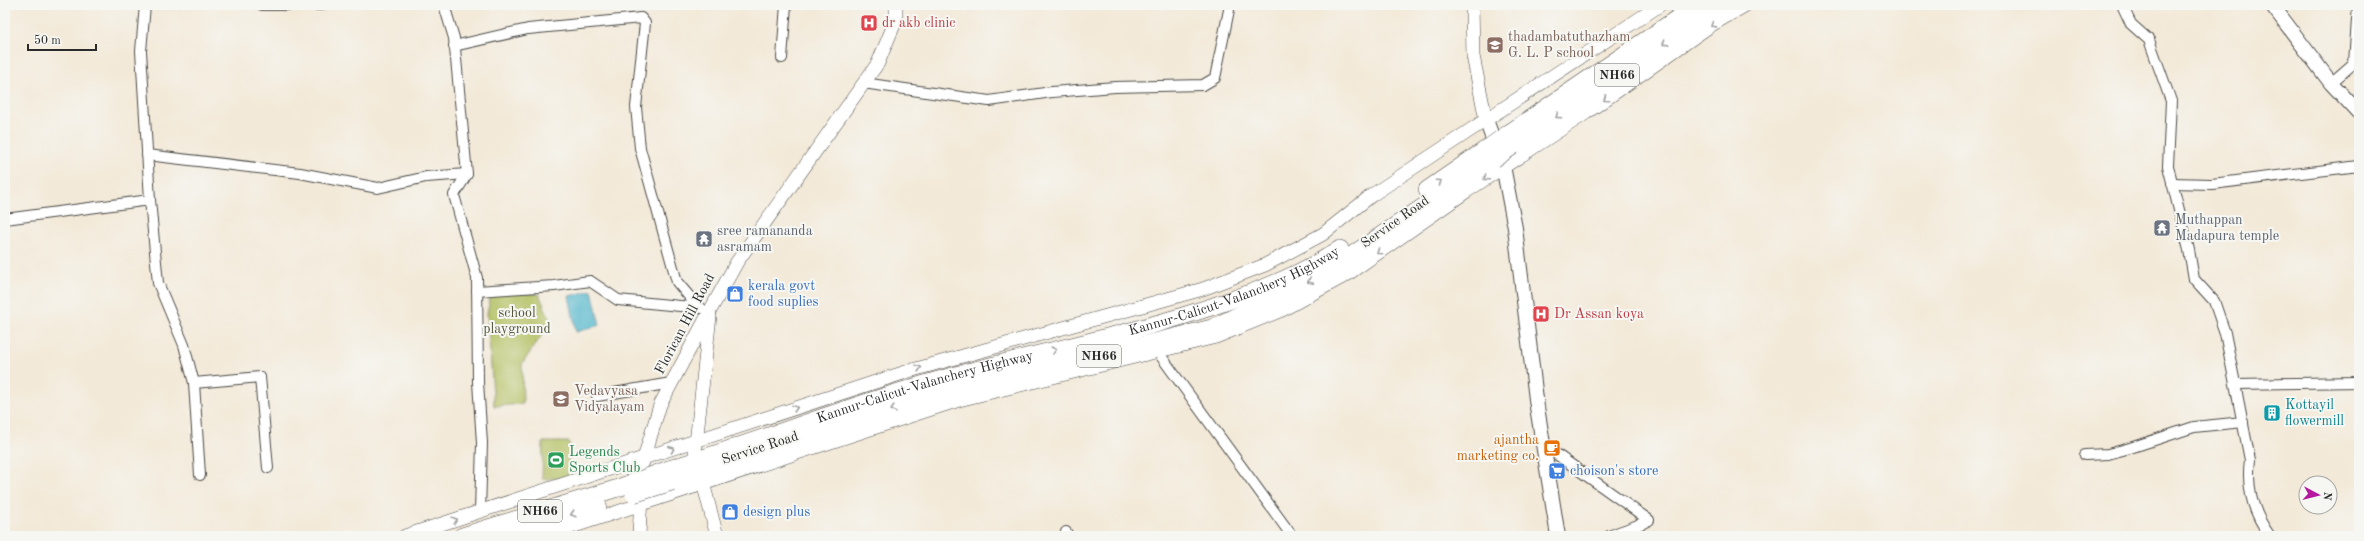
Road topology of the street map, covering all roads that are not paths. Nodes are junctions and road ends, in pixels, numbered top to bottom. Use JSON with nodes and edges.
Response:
{"nodes":[{"id":1,"x":145,"y":5,"type":"edge"},
{"id":2,"x":262,"y":5,"type":"edge"},
{"id":3,"x":321,"y":5,"type":"edge"},
{"id":4,"x":444,"y":5,"type":"edge"},
{"id":5,"x":786,"y":5,"type":"edge"},
{"id":6,"x":896,"y":5,"type":"edge"},
{"id":7,"x":1230,"y":5,"type":"edge"},
{"id":8,"x":1472,"y":5,"type":"edge"},
{"id":9,"x":1660,"y":5,"type":"edge"},
{"id":10,"x":1696,"y":5,"type":"edge"},
{"id":11,"x":1721,"y":5,"type":"edge"},
{"id":12,"x":1746,"y":5,"type":"edge"},
{"id":13,"x":2122,"y":5,"type":"edge"},
{"id":14,"x":2272,"y":5,"type":"edge"},
{"id":15,"x":2358,"y":5,"type":"edge"},
{"id":16,"x":454,"y":46,"type":"junction"},
{"id":17,"x":782,"y":58,"type":"dead end"},
{"id":18,"x":863,"y":83,"type":"junction"},
{"id":19,"x":2331,"y":83,"type":"junction"},
{"id":20,"x":2359,"y":113,"type":"edge"},
{"id":21,"x":1486,"y":120,"type":"junction"},
{"id":22,"x":1511,"y":140,"type":"junction"},
{"id":23,"x":147,"y":154,"type":"junction"},
{"id":24,"x":1494,"y":158,"type":"junction"},
{"id":25,"x":2359,"y":166,"type":"edge"},
{"id":26,"x":467,"y":174,"type":"junction"},
{"id":27,"x":2172,"y":182,"type":"junction"},
{"id":28,"x":150,"y":200,"type":"junction"},
{"id":29,"x":5,"y":219,"type":"edge"},
{"id":30,"x":477,"y":291,"type":"junction"},
{"id":31,"x":705,"y":308,"type":"junction"},
{"id":32,"x":1158,"y":352,"type":"junction"},
{"id":33,"x":2359,"y":382,"type":"edge"},
{"id":34,"x":194,"y":383,"type":"junction"},
{"id":35,"x":671,"y":383,"type":"junction"},
{"id":36,"x":2236,"y":384,"type":"junction"},
{"id":37,"x":597,"y":396,"type":"dead end"},
{"id":38,"x":2243,"y":422,"type":"junction"},
{"id":39,"x":696,"y":440,"type":"junction"},
{"id":40,"x":1542,"y":444,"type":"junction"},
{"id":41,"x":2086,"y":455,"type":"dead end"},
{"id":42,"x":643,"y":459,"type":"junction"},
{"id":43,"x":268,"y":468,"type":"dead end"},
{"id":44,"x":699,"y":472,"type":"junction"},
{"id":45,"x":200,"y":475,"type":"dead end"},
{"id":46,"x":620,"y":493,"type":"junction"},
{"id":47,"x":640,"y":504,"type":"junction"},
{"id":48,"x":480,"y":512,"type":"junction"},
{"id":49,"x":405,"y":536,"type":"edge"},
{"id":50,"x":462,"y":536,"type":"edge"},
{"id":51,"x":506,"y":536,"type":"edge"},
{"id":52,"x":544,"y":536,"type":"edge"},
{"id":53,"x":640,"y":536,"type":"edge"},
{"id":54,"x":717,"y":536,"type":"edge"},
{"id":55,"x":1292,"y":536,"type":"edge"},
{"id":56,"x":1558,"y":536,"type":"edge"},
{"id":57,"x":1609,"y":536,"type":"edge"},
{"id":58,"x":2270,"y":536,"type":"edge"}],
"edges":[{"from":1,"to":23,"type":"street"},
{"from":2,"to":3,"type":"street"},
{"from":4,"to":16,"type":"street"},
{"from":5,"to":17,"type":"street"},
{"from":6,"to":18,"type":"street","name":"Florican Hill Road"},
{"from":7,"to":18,"type":"street"},
{"from":8,"to":21,"type":"street"},
{"from":9,"to":21,"type":"street"},
{"from":10,"to":22,"type":"highway","name":"Kannur-Calicut-Valanchery Highway","number":"NH66"},
{"from":11,"to":22,"type":"highway","number":"NH66","one_way":true},
{"from":12,"to":24,"type":"street","name":"Service Road","one_way":true},
{"from":13,"to":27,"type":"street"},
{"from":14,"to":19,"type":"main road"},
{"from":15,"to":19,"type":"street"},
{"from":16,"to":26,"type":"street"},
{"from":16,"to":31,"type":"street"},
{"from":18,"to":31,"type":"street","name":"Florican Hill Road"},
{"from":19,"to":20,"type":"main road"},
{"from":21,"to":24,"type":"main road"},
{"from":39,"to":21,"type":"street","one_way":true},
{"from":22,"to":24,"type":"highway","name":"Kannur-Calicut-Valanchery Highway","number":"NH66","bridge":true},
{"from":23,"to":26,"type":"street"},
{"from":23,"to":28,"type":"street"},
{"from":24,"to":32,"type":"street","name":"Service Road","one_way":true},
{"from":24,"to":40,"type":"main road"},
{"from":24,"to":44,"type":"highway","name":"Kannur-Calicut-Valanchery Highway","number":"NH66"},
{"from":25,"to":27,"type":"street"},
{"from":26,"to":30,"type":"street"},
{"from":27,"to":36,"type":"street"},
{"from":28,"to":29,"type":"street"},
{"from":28,"to":34,"type":"street"},
{"from":30,"to":31,"type":"street"},
{"from":30,"to":48,"type":"street"},
{"from":31,"to":35,"type":"street","name":"Florican Hill Road"},
{"from":31,"to":39,"type":"street"},
{"from":32,"to":44,"type":"street","name":"Service Road","one_way":true},
{"from":32,"to":55,"type":"street"},
{"from":33,"to":36,"type":"street"},
{"from":34,"to":43,"type":"street"},
{"from":34,"to":45,"type":"street"},
{"from":35,"to":37,"type":"street"},
{"from":35,"to":42,"type":"street","name":"Florican Hill Road"},
{"from":36,"to":38,"type":"street"},
{"from":38,"to":41,"type":"street"},
{"from":38,"to":58,"type":"street"},
{"from":42,"to":39,"type":"street","one_way":true},
{"from":39,"to":44,"type":"street"},
{"from":40,"to":56,"type":"main road"},
{"from":40,"to":57,"type":"street"},
{"from":42,"to":47,"type":"street","name":"Florican Hill Road"},
{"from":42,"to":48,"type":"street"},
{"from":44,"to":46,"type":"highway","name":"Kannur-Calicut-Valanchery Highway","number":"NH66","bridge":true},
{"from":44,"to":47,"type":"street","name":"Service Road"},
{"from":44,"to":54,"type":"street"},
{"from":46,"to":50,"type":"highway","name":"Kannur-Calicut-Valanchery Highway","number":"NH66"},
{"from":46,"to":51,"type":"highway","number":"NH66","one_way":true},
{"from":47,"to":52,"type":"street","name":"Service Road"},
{"from":47,"to":53,"type":"street","name":"Florican Hill Road"},
{"from":49,"to":48,"type":"street","one_way":true}]}
